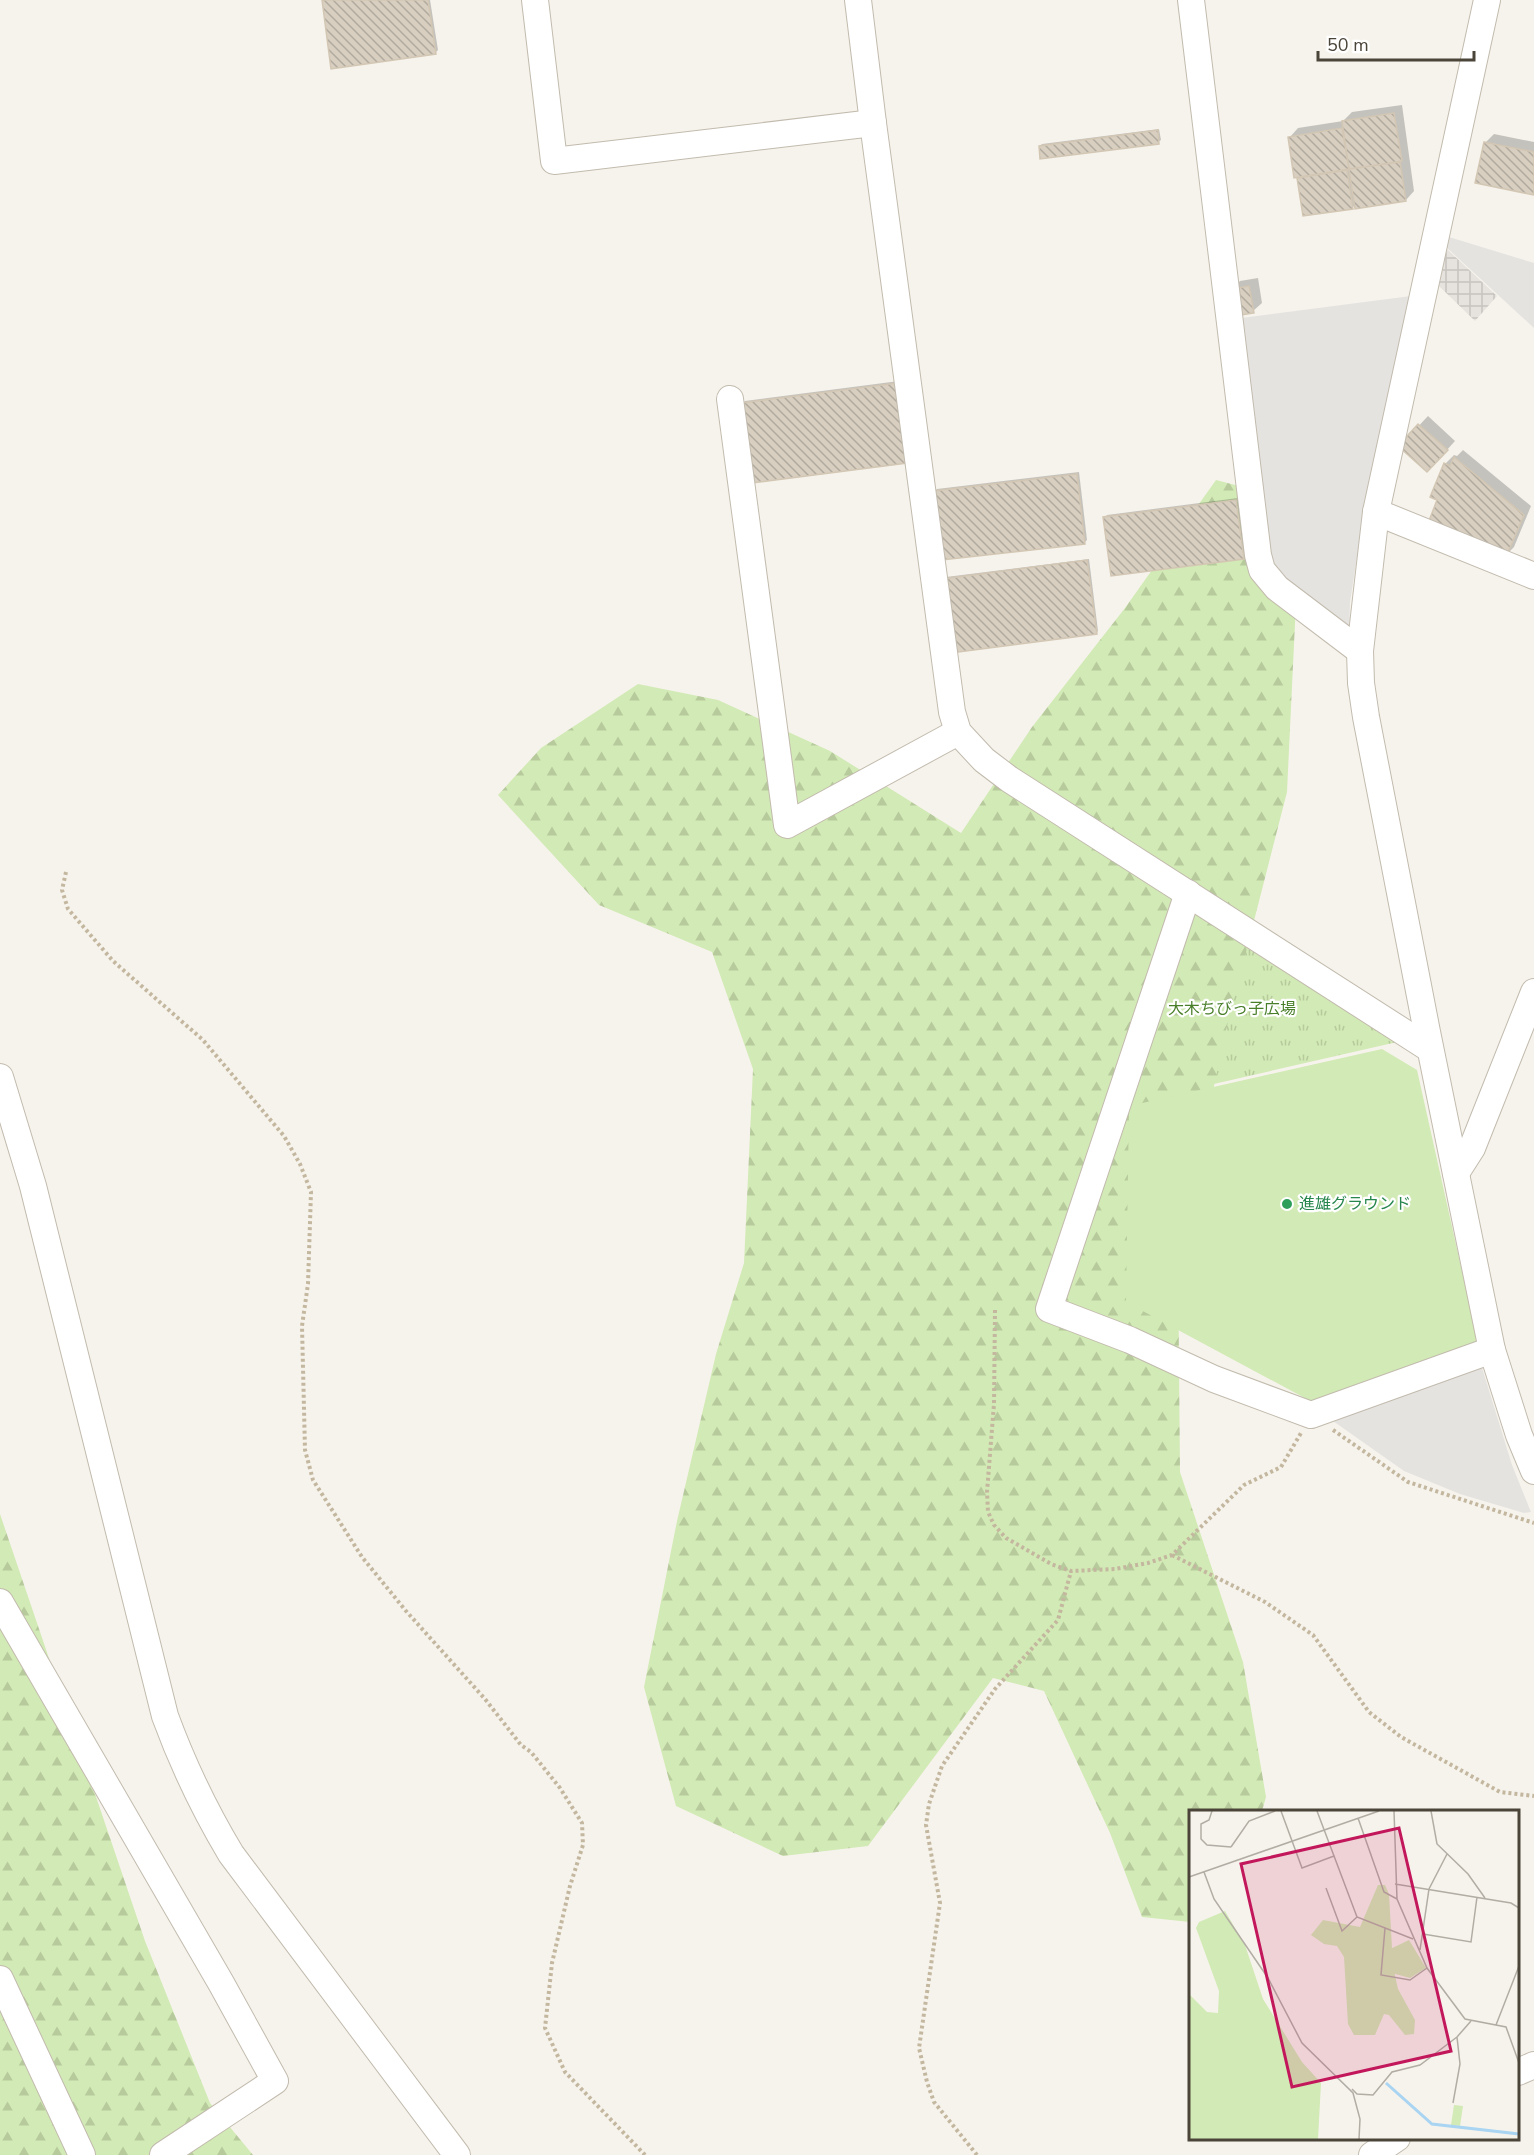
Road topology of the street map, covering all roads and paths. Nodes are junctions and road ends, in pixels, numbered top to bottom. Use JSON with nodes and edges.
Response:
{"nodes":[{"id":1,"x":535,"y":0,"type":"edge"},
{"id":2,"x":858,"y":0,"type":"edge"},
{"id":3,"x":1191,"y":0,"type":"edge"},
{"id":4,"x":1487,"y":0,"type":"edge"},
{"id":5,"x":873,"y":123,"type":"junction"},
{"id":6,"x":730,"y":399,"type":"dead end"},
{"id":7,"x":1376,"y":512,"type":"junction"},
{"id":8,"x":1534,"y":576,"type":"edge"},
{"id":9,"x":1360,"y":651,"type":"junction"},
{"id":10,"x":958,"y":732,"type":"junction"},
{"id":11,"x":66,"y":872,"type":"dead end"},
{"id":12,"x":1188,"y":893,"type":"junction"},
{"id":13,"x":1534,"y":992,"type":"edge"},
{"id":14,"x":1527,"y":1030,"type":"edge"},
{"id":15,"x":1430,"y":1049,"type":"junction"},
{"id":16,"x":0,"y":1077,"type":"edge"},
{"id":17,"x":1456,"y":1173,"type":"junction"},
{"id":18,"x":995,"y":1311,"type":"dead end"},
{"id":19,"x":1492,"y":1350,"type":"junction"},
{"id":20,"x":1311,"y":1415,"type":"junction"},
{"id":21,"x":1534,"y":1471,"type":"edge"},
{"id":22,"x":1534,"y":1523,"type":"edge"},
{"id":23,"x":1172,"y":1555,"type":"junction"},
{"id":24,"x":1071,"y":1571,"type":"junction"},
{"id":25,"x":0,"y":1602,"type":"edge"},
{"id":26,"x":1534,"y":1796,"type":"edge"},
{"id":27,"x":0,"y":1980,"type":"edge"},
{"id":28,"x":1534,"y":2065,"type":"edge"},
{"id":29,"x":1519,"y":2072,"type":"edge"},
{"id":30,"x":1395,"y":2140,"type":"edge"},
{"id":31,"x":82,"y":2155,"type":"edge"},
{"id":32,"x":163,"y":2155,"type":"edge"},
{"id":33,"x":457,"y":2155,"type":"edge"},
{"id":34,"x":645,"y":2155,"type":"edge"},
{"id":35,"x":977,"y":2155,"type":"edge"},
{"id":36,"x":1372,"y":2155,"type":"edge"}],
"edges":[{"from":1,"to":5,"type":"street"},
{"from":2,"to":5,"type":"street"},
{"from":3,"to":9,"type":"street"},
{"from":4,"to":7,"type":"street"},
{"from":5,"to":10,"type":"street"},
{"from":6,"to":10,"type":"street"},
{"from":7,"to":8,"type":"street"},
{"from":7,"to":9,"type":"street"},
{"from":9,"to":15,"type":"street"},
{"from":10,"to":12,"type":"street"},
{"from":11,"to":34,"type":"path"},
{"from":12,"to":15,"type":"street"},
{"from":12,"to":20,"type":"street"},
{"from":13,"to":14,"type":"street"},
{"from":14,"to":17,"type":"street"},
{"from":15,"to":17,"type":"street"},
{"from":16,"to":33,"type":"street"},
{"from":17,"to":19,"type":"street"},
{"from":18,"to":24,"type":"path"},
{"from":19,"to":20,"type":"street"},
{"from":19,"to":21,"type":"street"},
{"from":20,"to":22,"type":"path"},
{"from":20,"to":23,"type":"path"},
{"from":23,"to":24,"type":"path"},
{"from":23,"to":26,"type":"path"},
{"from":24,"to":35,"type":"path"},
{"from":25,"to":32,"type":"street"},
{"from":27,"to":31,"type":"street"},
{"from":28,"to":29,"type":"street"},
{"from":30,"to":36,"type":"street"}]}
